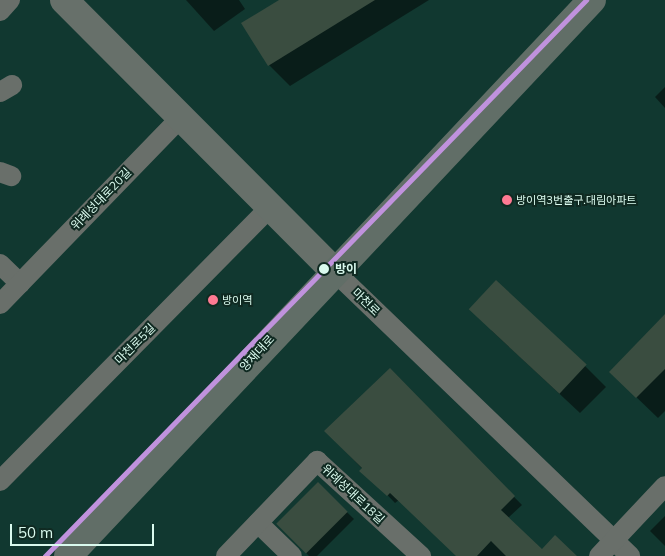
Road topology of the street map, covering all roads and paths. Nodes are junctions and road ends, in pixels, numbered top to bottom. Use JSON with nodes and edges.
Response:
{"nodes":[{"id":1,"x":10,"y":0,"type":"edge"},
{"id":2,"x":64,"y":0,"type":"edge"},
{"id":3,"x":592,"y":0,"type":"edge"},
{"id":4,"x":0,"y":11,"type":"edge"},
{"id":5,"x":182,"y":116,"type":"junction"},
{"id":6,"x":270,"y":207,"type":"junction"},
{"id":7,"x":0,"y":264,"type":"edge"},
{"id":8,"x":334,"y":271,"type":"junction"},
{"id":9,"x":20,"y":283,"type":"junction"},
{"id":10,"x":0,"y":304,"type":"edge"},
{"id":11,"x":0,"y":481,"type":"edge"},
{"id":12,"x":665,"y":486,"type":"edge"},
{"id":13,"x":258,"y":523,"type":"junction"},
{"id":14,"x":614,"y":540,"type":"junction"},
{"id":15,"x":68,"y":556,"type":"edge"},
{"id":16,"x":226,"y":556,"type":"edge"},
{"id":17,"x":292,"y":556,"type":"edge"},
{"id":18,"x":421,"y":556,"type":"edge"},
{"id":19,"x":599,"y":556,"type":"edge"},
{"id":20,"x":630,"y":556,"type":"edge"}],
"edges":[{"from":1,"to":4,"type":"street"},
{"from":2,"to":5,"type":"street","name":"마천로"},
{"from":3,"to":8,"type":"main road","name":"양재대로"},
{"from":5,"to":6,"type":"street","name":"마천로"},
{"from":5,"to":9,"type":"street","name":"위례성대로20길"},
{"from":6,"to":8,"type":"street","name":"마천로"},
{"from":6,"to":11,"type":"street","name":"마천로5길"},
{"from":7,"to":9,"type":"street"},
{"from":8,"to":14,"type":"street","name":"마천로"},
{"from":8,"to":15,"type":"main road","name":"양재대로"},
{"from":9,"to":10,"type":"street","name":"위례성대로20길"},
{"from":12,"to":14,"type":"street"},
{"from":13,"to":16,"type":"street"},
{"from":13,"to":17,"type":"street"},
{"from":13,"to":18,"type":"street","name":"위례성대로18길"},
{"from":14,"to":19,"type":"street"},
{"from":14,"to":20,"type":"street","name":"마천로"}]}
